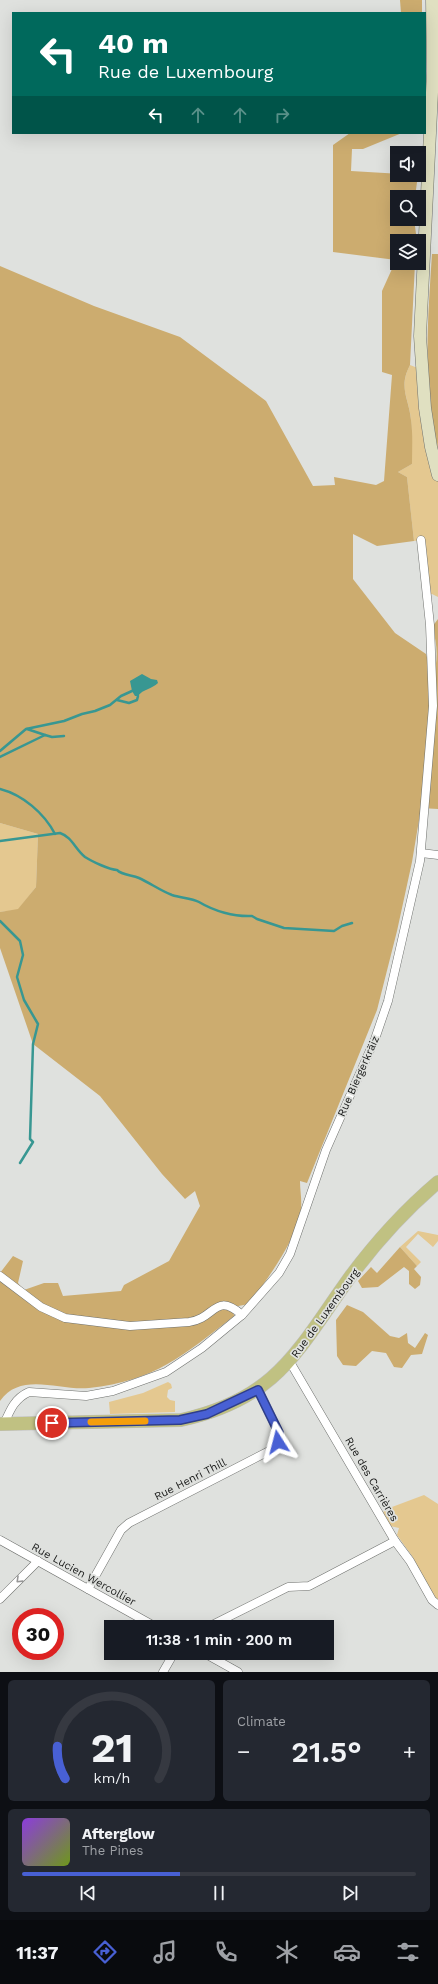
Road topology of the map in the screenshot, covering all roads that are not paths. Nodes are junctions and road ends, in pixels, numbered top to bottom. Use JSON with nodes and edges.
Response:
{"nodes":[{"id":1,"x":432,"y":0,"type":"edge"},
{"id":2,"x":438,"y":475,"type":"edge"},
{"id":3,"x":420,"y":540,"type":"dead end"},
{"id":4,"x":421,"y":853,"type":"junction"},
{"id":5,"x":438,"y":855,"type":"edge"},
{"id":6,"x":438,"y":1182,"type":"edge"},
{"id":7,"x":0,"y":1276,"type":"edge"},
{"id":8,"x":242,"y":1315,"type":"junction"},
{"id":9,"x":290,"y":1362,"type":"junction"},
{"id":10,"x":258,"y":1390,"type":"junction"},
{"id":11,"x":2,"y":1424,"type":"edge"},
{"id":12,"x":0,"y":1540,"type":"edge"},
{"id":13,"x":395,"y":1541,"type":"junction"},
{"id":14,"x":38,"y":1562,"type":"junction"},
{"id":15,"x":88,"y":1589,"type":"junction"},
{"id":16,"x":0,"y":1599,"type":"edge"},
{"id":17,"x":438,"y":1605,"type":"edge"},
{"id":18,"x":143,"y":1620,"type":"edge"},
{"id":19,"x":222,"y":1620,"type":"edge"},
{"id":20,"x":170,"y":1660,"type":"edge"},
{"id":21,"x":217,"y":1660,"type":"edge"},
{"id":22,"x":163,"y":1672,"type":"edge"},
{"id":23,"x":238,"y":1672,"type":"edge"}],
"edges":[{"from":1,"to":2,"type":"main road"},
{"from":3,"to":4,"type":"street","name":"Rue Biergerkräiz"},
{"from":4,"to":5,"type":"street"},
{"from":4,"to":8,"type":"street","name":"Rue Biergerkräiz"},
{"from":6,"to":9,"type":"main road","name":"Rue de Luxembourg"},
{"from":7,"to":8,"type":"street"},
{"from":8,"to":11,"type":"street","name":"Rue Biergerkräiz"},
{"from":9,"to":10,"type":"main road","name":"Rue de Luxembourg"},
{"from":9,"to":13,"type":"street","name":"Rue des Carrières"},
{"from":10,"to":11,"type":"main road","name":"Rue de Luxembourg"},
{"from":10,"to":15,"type":"street","name":"Rue Henri Thill"},
{"from":12,"to":14,"type":"street","name":"Rue Lucien Wercollier"},
{"from":13,"to":17,"type":"street","name":"Rue des Carrières"},
{"from":13,"to":19,"type":"street"},
{"from":14,"to":15,"type":"street","name":"Rue Lucien Wercollier"},
{"from":14,"to":16,"type":"street","one_way":true},
{"from":15,"to":18,"type":"street","name":"Rue Lucien Wercollier"},
{"from":20,"to":22,"type":"street"},
{"from":21,"to":23,"type":"street"}]}
